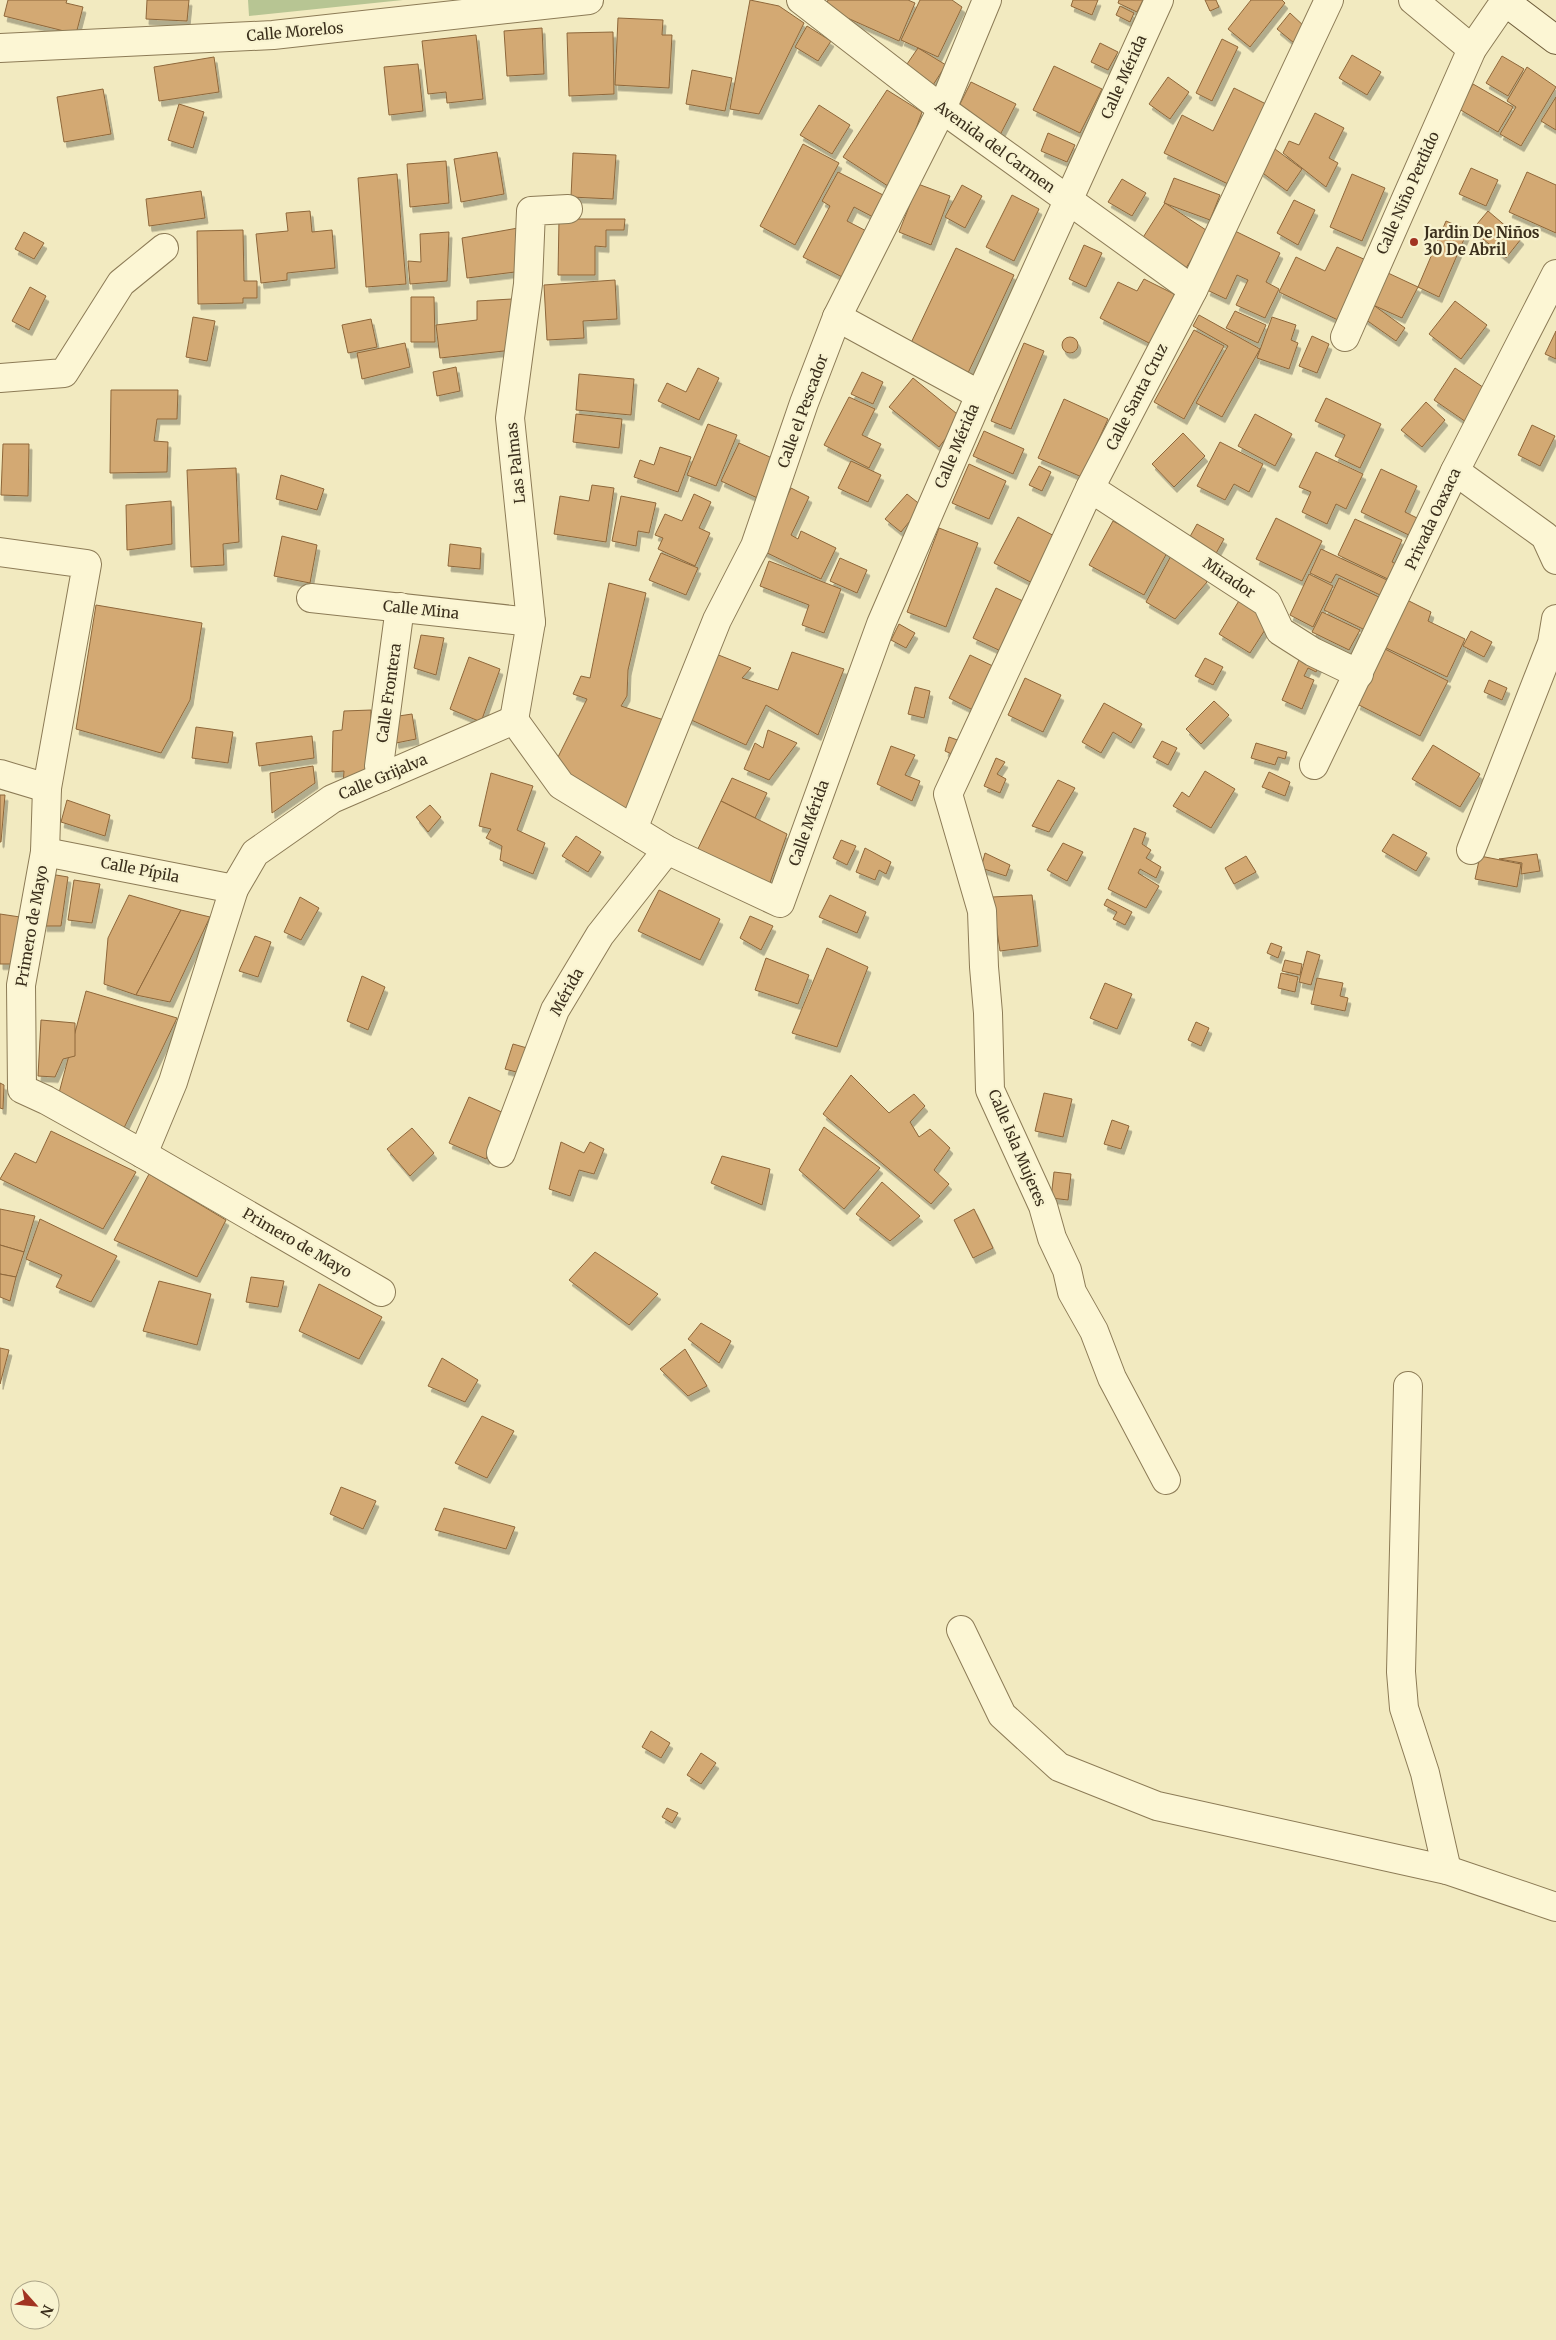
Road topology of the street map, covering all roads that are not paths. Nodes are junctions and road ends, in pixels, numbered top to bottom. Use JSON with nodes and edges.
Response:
{"nodes":[{"id":1,"x":589,"y":0,"type":"edge"},
{"id":2,"x":801,"y":0,"type":"edge"},
{"id":3,"x":987,"y":0,"type":"edge"},
{"id":4,"x":1159,"y":0,"type":"edge"},
{"id":5,"x":1329,"y":0,"type":"edge"},
{"id":6,"x":1413,"y":0,"type":"edge"},
{"id":7,"x":1504,"y":0,"type":"edge"},
{"id":8,"x":1556,"y":40,"type":"edge"},
{"id":9,"x":0,"y":48,"type":"edge"},
{"id":10,"x":1472,"y":49,"type":"junction"},
{"id":11,"x":942,"y":109,"type":"junction"},
{"id":12,"x":1068,"y":200,"type":"junction"},
{"id":13,"x":568,"y":209,"type":"dead end"},
{"id":14,"x":164,"y":248,"type":"dead end"},
{"id":15,"x":1556,"y":274,"type":"edge"},
{"id":16,"x":1193,"y":290,"type":"junction"},
{"id":17,"x":837,"y":317,"type":"junction"},
{"id":18,"x":1345,"y":337,"type":"dead end"},
{"id":19,"x":0,"y":378,"type":"edge"},
{"id":20,"x":980,"y":395,"type":"junction"},
{"id":21,"x":1455,"y":472,"type":"junction"},
{"id":22,"x":1090,"y":488,"type":"junction"},
{"id":23,"x":0,"y":552,"type":"edge"},
{"id":24,"x":1556,"y":560,"type":"edge"},
{"id":25,"x":311,"y":598,"type":"dead end"},
{"id":26,"x":400,"y":607,"type":"junction"},
{"id":27,"x":1556,"y":619,"type":"edge"},
{"id":28,"x":531,"y":622,"type":"junction"},
{"id":29,"x":1359,"y":674,"type":"junction"},
{"id":30,"x":514,"y":720,"type":"junction"},
{"id":31,"x":1314,"y":765,"type":"dead end"},
{"id":32,"x":0,"y":774,"type":"edge"},
{"id":33,"x":383,"y":777,"type":"junction"},
{"id":34,"x":47,"y":788,"type":"junction"},
{"id":35,"x":948,"y":794,"type":"joint"},
{"id":36,"x":633,"y":829,"type":"junction"},
{"id":37,"x":667,"y":850,"type":"junction"},
{"id":38,"x":1471,"y":850,"type":"dead end"},
{"id":39,"x":45,"y":852,"type":"junction"},
{"id":40,"x":234,"y":889,"type":"junction"},
{"id":41,"x":500,"y":1153,"type":"dead end"},
{"id":42,"x":143,"y":1154,"type":"junction"},
{"id":43,"x":381,"y":1292,"type":"dead end"},
{"id":44,"x":1408,"y":1386,"type":"dead end"},
{"id":45,"x":1166,"y":1480,"type":"dead end"},
{"id":46,"x":961,"y":1630,"type":"dead end"},
{"id":47,"x":1448,"y":1870,"type":"junction"},
{"id":48,"x":1556,"y":1907,"type":"edge"}],
"edges":[{"from":1,"to":9,"type":"street","name":"Calle Morelos"},
{"from":2,"to":11,"type":"street","name":"Avenida del Carmen"},
{"from":3,"to":11,"type":"street","name":"Calle el Pescador"},
{"from":4,"to":12,"type":"street","name":"Calle Mérida"},
{"from":5,"to":16,"type":"street","name":"Calle Santa Cruz"},
{"from":6,"to":10,"type":"street"},
{"from":7,"to":8,"type":"street"},
{"from":7,"to":10,"type":"street","name":"Calle Niño Perdido"},
{"from":10,"to":18,"type":"street","name":"Calle Niño Perdido"},
{"from":11,"to":12,"type":"street","name":"Avenida del Carmen"},
{"from":11,"to":17,"type":"street","name":"Calle el Pescador"},
{"from":12,"to":16,"type":"street","name":"Avenida del Carmen"},
{"from":12,"to":20,"type":"street","name":"Calle Mérida"},
{"from":13,"to":28,"type":"street","name":"Las Palmas"},
{"from":14,"to":19,"type":"street"},
{"from":15,"to":21,"type":"street","name":"Privada Oaxaca"},
{"from":16,"to":22,"type":"street","name":"Calle Santa Cruz"},
{"from":17,"to":20,"type":"street"},
{"from":17,"to":36,"type":"street","name":"Calle el Pescador"},
{"from":20,"to":37,"type":"street","name":"Calle Mérida"},
{"from":21,"to":24,"type":"street"},
{"from":21,"to":29,"type":"street","name":"Privada Oaxaca"},
{"from":22,"to":29,"type":"street","name":"Mirador"},
{"from":22,"to":35,"type":"street","name":"Calle Santa Cruz"},
{"from":23,"to":34,"type":"street","name":"Primero de Mayo"},
{"from":25,"to":26,"type":"street","name":"Calle Mina"},
{"from":26,"to":28,"type":"street","name":"Calle Mina"},
{"from":26,"to":33,"type":"street","name":"Calle Frontera"},
{"from":27,"to":38,"type":"street"},
{"from":28,"to":30,"type":"street","name":"Las Palmas"},
{"from":29,"to":31,"type":"street","name":"Privada Oaxaca"},
{"from":30,"to":33,"type":"street","name":"Calle Grijalva"},
{"from":30,"to":36,"type":"street"},
{"from":32,"to":34,"type":"street"},
{"from":33,"to":40,"type":"street","name":"Calle Grijalva"},
{"from":34,"to":39,"type":"street","name":"Primero de Mayo"},
{"from":35,"to":45,"type":"street","name":"Calle Isla Mujeres"},
{"from":36,"to":37,"type":"street"},
{"from":37,"to":41,"type":"street","name":"Mérida"},
{"from":39,"to":40,"type":"street","name":"Calle Pípila"},
{"from":39,"to":42,"type":"street","name":"Primero de Mayo"},
{"from":40,"to":42,"type":"street","name":"Calle Grijalva"},
{"from":42,"to":43,"type":"street","name":"Primero de Mayo"},
{"from":44,"to":47,"type":"street"},
{"from":46,"to":47,"type":"street"},
{"from":47,"to":48,"type":"street"}]}
